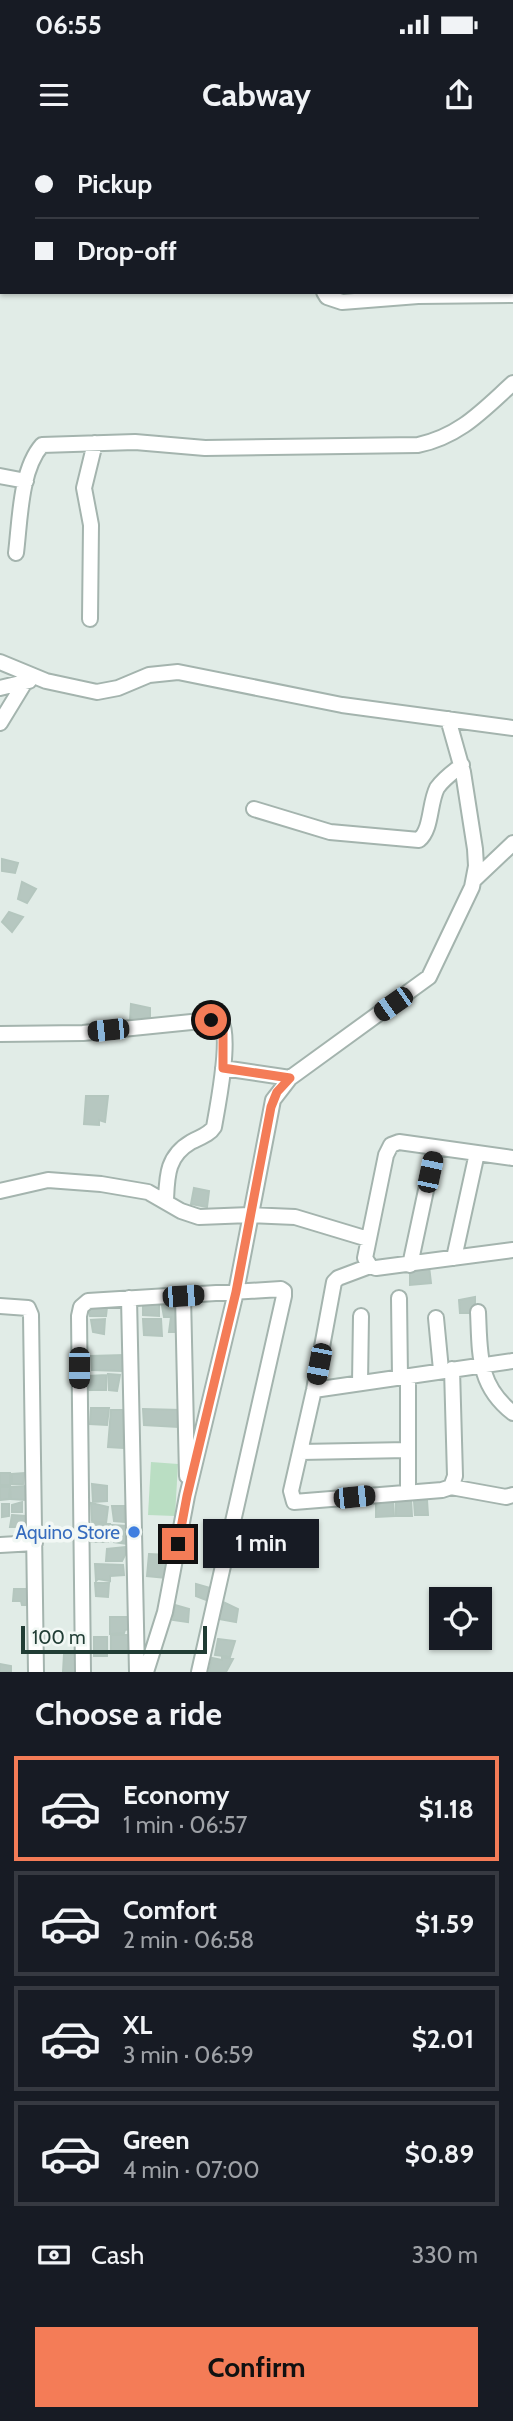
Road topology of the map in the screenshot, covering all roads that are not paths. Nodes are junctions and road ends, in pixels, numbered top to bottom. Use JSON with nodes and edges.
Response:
{"nodes":[{"id":1,"x":325,"y":294,"type":"edge"},
{"id":2,"x":513,"y":295,"type":"edge"},
{"id":3,"x":513,"y":383,"type":"edge"},
{"id":4,"x":95,"y":443,"type":"junction"},
{"id":5,"x":0,"y":476,"type":"edge"},
{"id":6,"x":26,"y":481,"type":"junction"},
{"id":7,"x":16,"y":553,"type":"dead end"},
{"id":8,"x":90,"y":620,"type":"dead end"},
{"id":9,"x":0,"y":662,"type":"edge"},
{"id":10,"x":32,"y":680,"type":"junction"},
{"id":11,"x":0,"y":688,"type":"edge"},
{"id":12,"x":448,"y":719,"type":"junction"},
{"id":13,"x":0,"y":723,"type":"edge"},
{"id":14,"x":513,"y":728,"type":"edge"},
{"id":15,"x":462,"y":765,"type":"junction"},
{"id":16,"x":254,"y":809,"type":"dead end"},
{"id":17,"x":513,"y":844,"type":"edge"},
{"id":18,"x":474,"y":880,"type":"junction"},
{"id":19,"x":0,"y":1034,"type":"edge"},
{"id":20,"x":223,"y":1068,"type":"junction"},
{"id":21,"x":290,"y":1078,"type":"junction"},
{"id":22,"x":435,"y":1147,"type":"junction"},
{"id":23,"x":477,"y":1153,"type":"junction"},
{"id":24,"x":513,"y":1158,"type":"edge"},
{"id":25,"x":4,"y":1186,"type":"edge"},
{"id":26,"x":166,"y":1200,"type":"junction"},
{"id":27,"x":250,"y":1215,"type":"junction"},
{"id":28,"x":368,"y":1239,"type":"junction"},
{"id":29,"x":513,"y":1250,"type":"edge"},
{"id":30,"x":454,"y":1258,"type":"junction"},
{"id":31,"x":410,"y":1265,"type":"junction"},
{"id":32,"x":370,"y":1266,"type":"junction"},
{"id":33,"x":236,"y":1292,"type":"junction"},
{"id":34,"x":183,"y":1296,"type":"junction"},
{"id":35,"x":129,"y":1298,"type":"junction"},
{"id":36,"x":399,"y":1298,"type":"dead end"},
{"id":37,"x":0,"y":1306,"type":"edge"},
{"id":38,"x":478,"y":1312,"type":"dead end"},
{"id":39,"x":361,"y":1316,"type":"dead end"},
{"id":40,"x":436,"y":1318,"type":"dead end"},
{"id":41,"x":513,"y":1361,"type":"edge"},
{"id":42,"x":481,"y":1364,"type":"junction"},
{"id":43,"x":446,"y":1369,"type":"junction"},
{"id":44,"x":404,"y":1376,"type":"junction"},
{"id":45,"x":360,"y":1383,"type":"junction"},
{"id":46,"x":314,"y":1390,"type":"junction"},
{"id":47,"x":513,"y":1413,"type":"edge"},
{"id":48,"x":408,"y":1450,"type":"junction"},
{"id":49,"x":300,"y":1452,"type":"junction"},
{"id":50,"x":452,"y":1487,"type":"junction"},
{"id":51,"x":408,"y":1492,"type":"junction"},
{"id":52,"x":513,"y":1495,"type":"edge"},
{"id":53,"x":187,"y":1496,"type":"junction"},
{"id":54,"x":35,"y":1544,"type":"junction"},
{"id":55,"x":0,"y":1545,"type":"edge"},
{"id":56,"x":36,"y":1672,"type":"edge"},
{"id":57,"x":83,"y":1672,"type":"edge"},
{"id":58,"x":137,"y":1672,"type":"edge"},
{"id":59,"x":146,"y":1672,"type":"edge"},
{"id":60,"x":199,"y":1672,"type":"edge"}],
"edges":[{"from":1,"to":2,"type":"street"},
{"from":3,"to":4,"type":"street"},
{"from":4,"to":6,"type":"street"},
{"from":4,"to":8,"type":"street"},
{"from":5,"to":6,"type":"street"},
{"from":6,"to":7,"type":"street"},
{"from":9,"to":10,"type":"street"},
{"from":10,"to":11,"type":"street"},
{"from":10,"to":12,"type":"street"},
{"from":10,"to":13,"type":"street"},
{"from":12,"to":14,"type":"street"},
{"from":12,"to":15,"type":"street"},
{"from":15,"to":16,"type":"street"},
{"from":15,"to":18,"type":"street"},
{"from":17,"to":18,"type":"street"},
{"from":18,"to":21,"type":"street"},
{"from":19,"to":20,"type":"street"},
{"from":20,"to":21,"type":"street"},
{"from":20,"to":26,"type":"street"},
{"from":21,"to":27,"type":"street"},
{"from":22,"to":23,"type":"street"},
{"from":22,"to":28,"type":"street"},
{"from":22,"to":31,"type":"street"},
{"from":23,"to":24,"type":"street"},
{"from":23,"to":30,"type":"street"},
{"from":25,"to":26,"type":"street"},
{"from":26,"to":27,"type":"street"},
{"from":27,"to":28,"type":"street"},
{"from":27,"to":33,"type":"street"},
{"from":28,"to":32,"type":"street"},
{"from":29,"to":30,"type":"street"},
{"from":30,"to":31,"type":"street"},
{"from":31,"to":32,"type":"street"},
{"from":32,"to":46,"type":"street"},
{"from":33,"to":34,"type":"street"},
{"from":33,"to":53,"type":"street"},
{"from":33,"to":60,"type":"street"},
{"from":34,"to":35,"type":"street"},
{"from":34,"to":53,"type":"street"},
{"from":35,"to":57,"type":"street"},
{"from":35,"to":58,"type":"street"},
{"from":36,"to":44,"type":"street"},
{"from":37,"to":54,"type":"street"},
{"from":38,"to":42,"type":"street"},
{"from":39,"to":45,"type":"street"},
{"from":40,"to":43,"type":"street"},
{"from":41,"to":42,"type":"street"},
{"from":42,"to":43,"type":"street"},
{"from":42,"to":47,"type":"street"},
{"from":43,"to":44,"type":"street"},
{"from":43,"to":50,"type":"street"},
{"from":44,"to":45,"type":"street"},
{"from":44,"to":48,"type":"street"},
{"from":45,"to":46,"type":"street"},
{"from":46,"to":49,"type":"street"},
{"from":48,"to":49,"type":"street"},
{"from":48,"to":51,"type":"street"},
{"from":49,"to":51,"type":"street"},
{"from":50,"to":51,"type":"street"},
{"from":50,"to":52,"type":"street"},
{"from":53,"to":59,"type":"street"},
{"from":54,"to":55,"type":"street"},
{"from":54,"to":56,"type":"street"}]}
